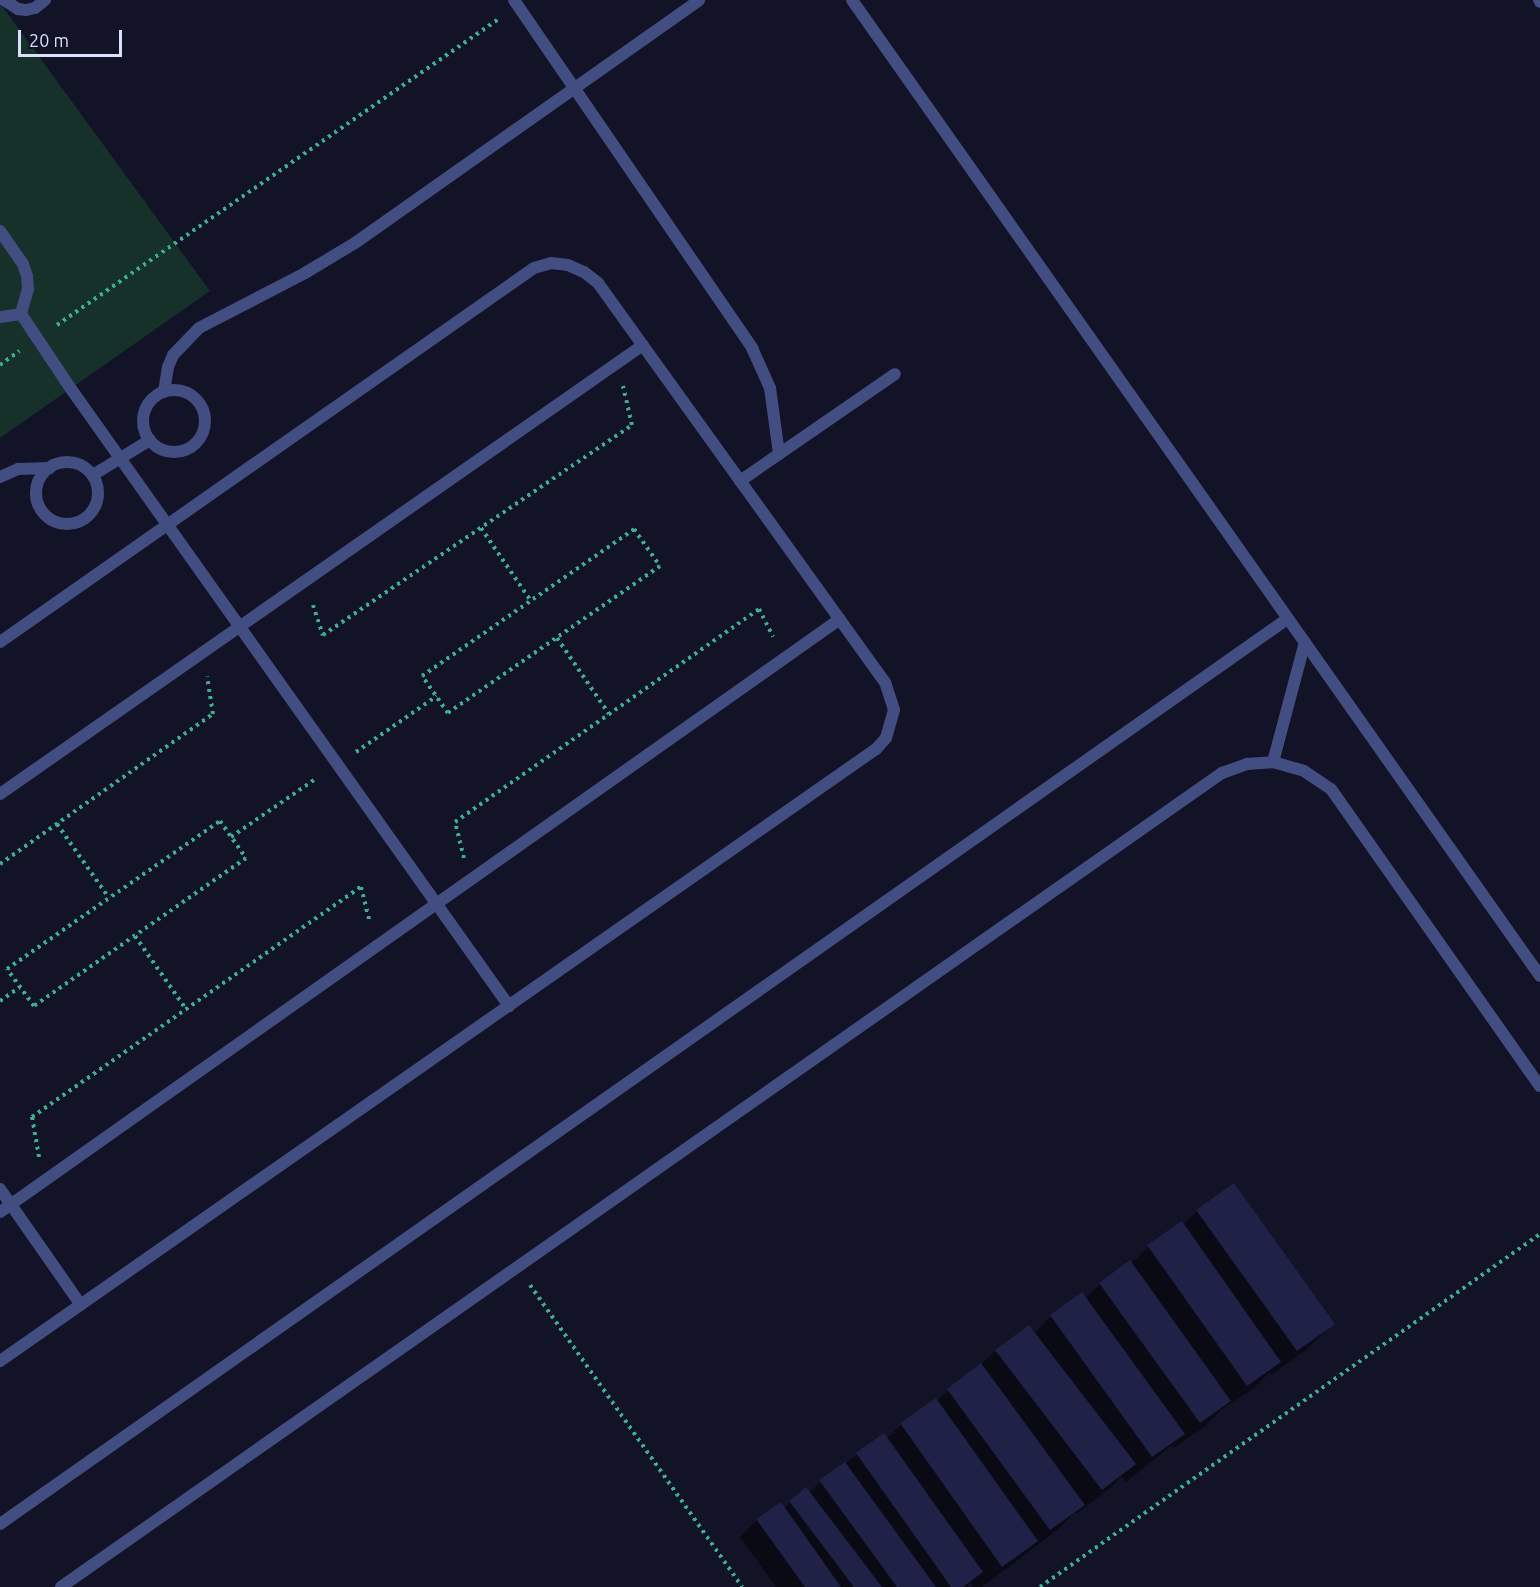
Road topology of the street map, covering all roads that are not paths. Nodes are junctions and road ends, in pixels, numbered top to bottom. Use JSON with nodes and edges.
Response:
{"nodes":[{"id":1,"x":4,"y":0,"type":"edge"},
{"id":2,"x":45,"y":0,"type":"edge"},
{"id":3,"x":699,"y":0,"type":"edge"},
{"id":4,"x":852,"y":0,"type":"edge"},
{"id":5,"x":516,"y":3,"type":"edge"},
{"id":6,"x":574,"y":88,"type":"junction"},
{"id":7,"x":0,"y":231,"type":"edge"},
{"id":8,"x":21,"y":314,"type":"junction"},
{"id":9,"x":0,"y":317,"type":"edge"},
{"id":10,"x":643,"y":345,"type":"junction"},
{"id":11,"x":895,"y":374,"type":"dead end"},
{"id":12,"x":164,"y":392,"type":"junction"},
{"id":13,"x":150,"y":440,"type":"junction"},
{"id":14,"x":779,"y":453,"type":"junction"},
{"id":15,"x":121,"y":459,"type":"junction"},
{"id":16,"x":50,"y":468,"type":"junction"},
{"id":17,"x":93,"y":475,"type":"junction"},
{"id":18,"x":0,"y":477,"type":"edge"},
{"id":19,"x":740,"y":481,"type":"junction"},
{"id":20,"x":168,"y":524,"type":"junction"},
{"id":21,"x":840,"y":620,"type":"junction"},
{"id":22,"x":1286,"y":620,"type":"junction"},
{"id":23,"x":240,"y":626,"type":"junction"},
{"id":24,"x":0,"y":642,"type":"edge"},
{"id":25,"x":1305,"y":642,"type":"junction"},
{"id":26,"x":1274,"y":762,"type":"junction"},
{"id":27,"x":0,"y":794,"type":"edge"},
{"id":28,"x":437,"y":904,"type":"junction"},
{"id":29,"x":1540,"y":976,"type":"edge"},
{"id":30,"x":509,"y":1006,"type":"junction"},
{"id":31,"x":1540,"y":1086,"type":"edge"},
{"id":32,"x":0,"y":1189,"type":"edge"},
{"id":33,"x":11,"y":1204,"type":"junction"},
{"id":34,"x":0,"y":1212,"type":"edge"},
{"id":35,"x":81,"y":1305,"type":"junction"},
{"id":36,"x":0,"y":1361,"type":"edge"},
{"id":37,"x":0,"y":1524,"type":"edge"},
{"id":38,"x":62,"y":1587,"type":"edge"}],
"edges":[{"from":1,"to":2,"type":"lane"},
{"from":3,"to":6,"type":"lane"},
{"from":4,"to":22,"type":"lane"},
{"from":5,"to":6,"type":"lane"},
{"from":6,"to":12,"type":"lane"},
{"from":6,"to":14,"type":"lane"},
{"from":7,"to":8,"type":"lane"},
{"from":8,"to":9,"type":"lane"},
{"from":8,"to":15,"type":"lane"},
{"from":10,"to":19,"type":"lane"},
{"from":10,"to":20,"type":"lane"},
{"from":10,"to":23,"type":"lane"},
{"from":11,"to":14,"type":"lane"},
{"from":12,"to":13,"type":"lane"},
{"from":12,"to":13,"type":"lane"},
{"from":13,"to":15,"type":"lane"},
{"from":14,"to":19,"type":"lane"},
{"from":15,"to":17,"type":"lane"},
{"from":15,"to":20,"type":"lane"},
{"from":16,"to":17,"type":"lane"},
{"from":16,"to":17,"type":"lane"},
{"from":16,"to":18,"type":"lane"},
{"from":19,"to":21,"type":"lane"},
{"from":20,"to":23,"type":"lane"},
{"from":20,"to":24,"type":"lane"},
{"from":21,"to":28,"type":"lane"},
{"from":21,"to":30,"type":"lane"},
{"from":22,"to":25,"type":"lane"},
{"from":22,"to":37,"type":"lane"},
{"from":23,"to":27,"type":"lane"},
{"from":23,"to":28,"type":"lane"},
{"from":25,"to":26,"type":"lane"},
{"from":25,"to":29,"type":"lane"},
{"from":26,"to":31,"type":"lane"},
{"from":26,"to":38,"type":"lane"},
{"from":28,"to":30,"type":"lane"},
{"from":28,"to":33,"type":"lane"},
{"from":30,"to":35,"type":"lane"},
{"from":32,"to":33,"type":"lane"},
{"from":33,"to":34,"type":"lane"},
{"from":33,"to":35,"type":"lane"},
{"from":35,"to":36,"type":"lane"}]}
